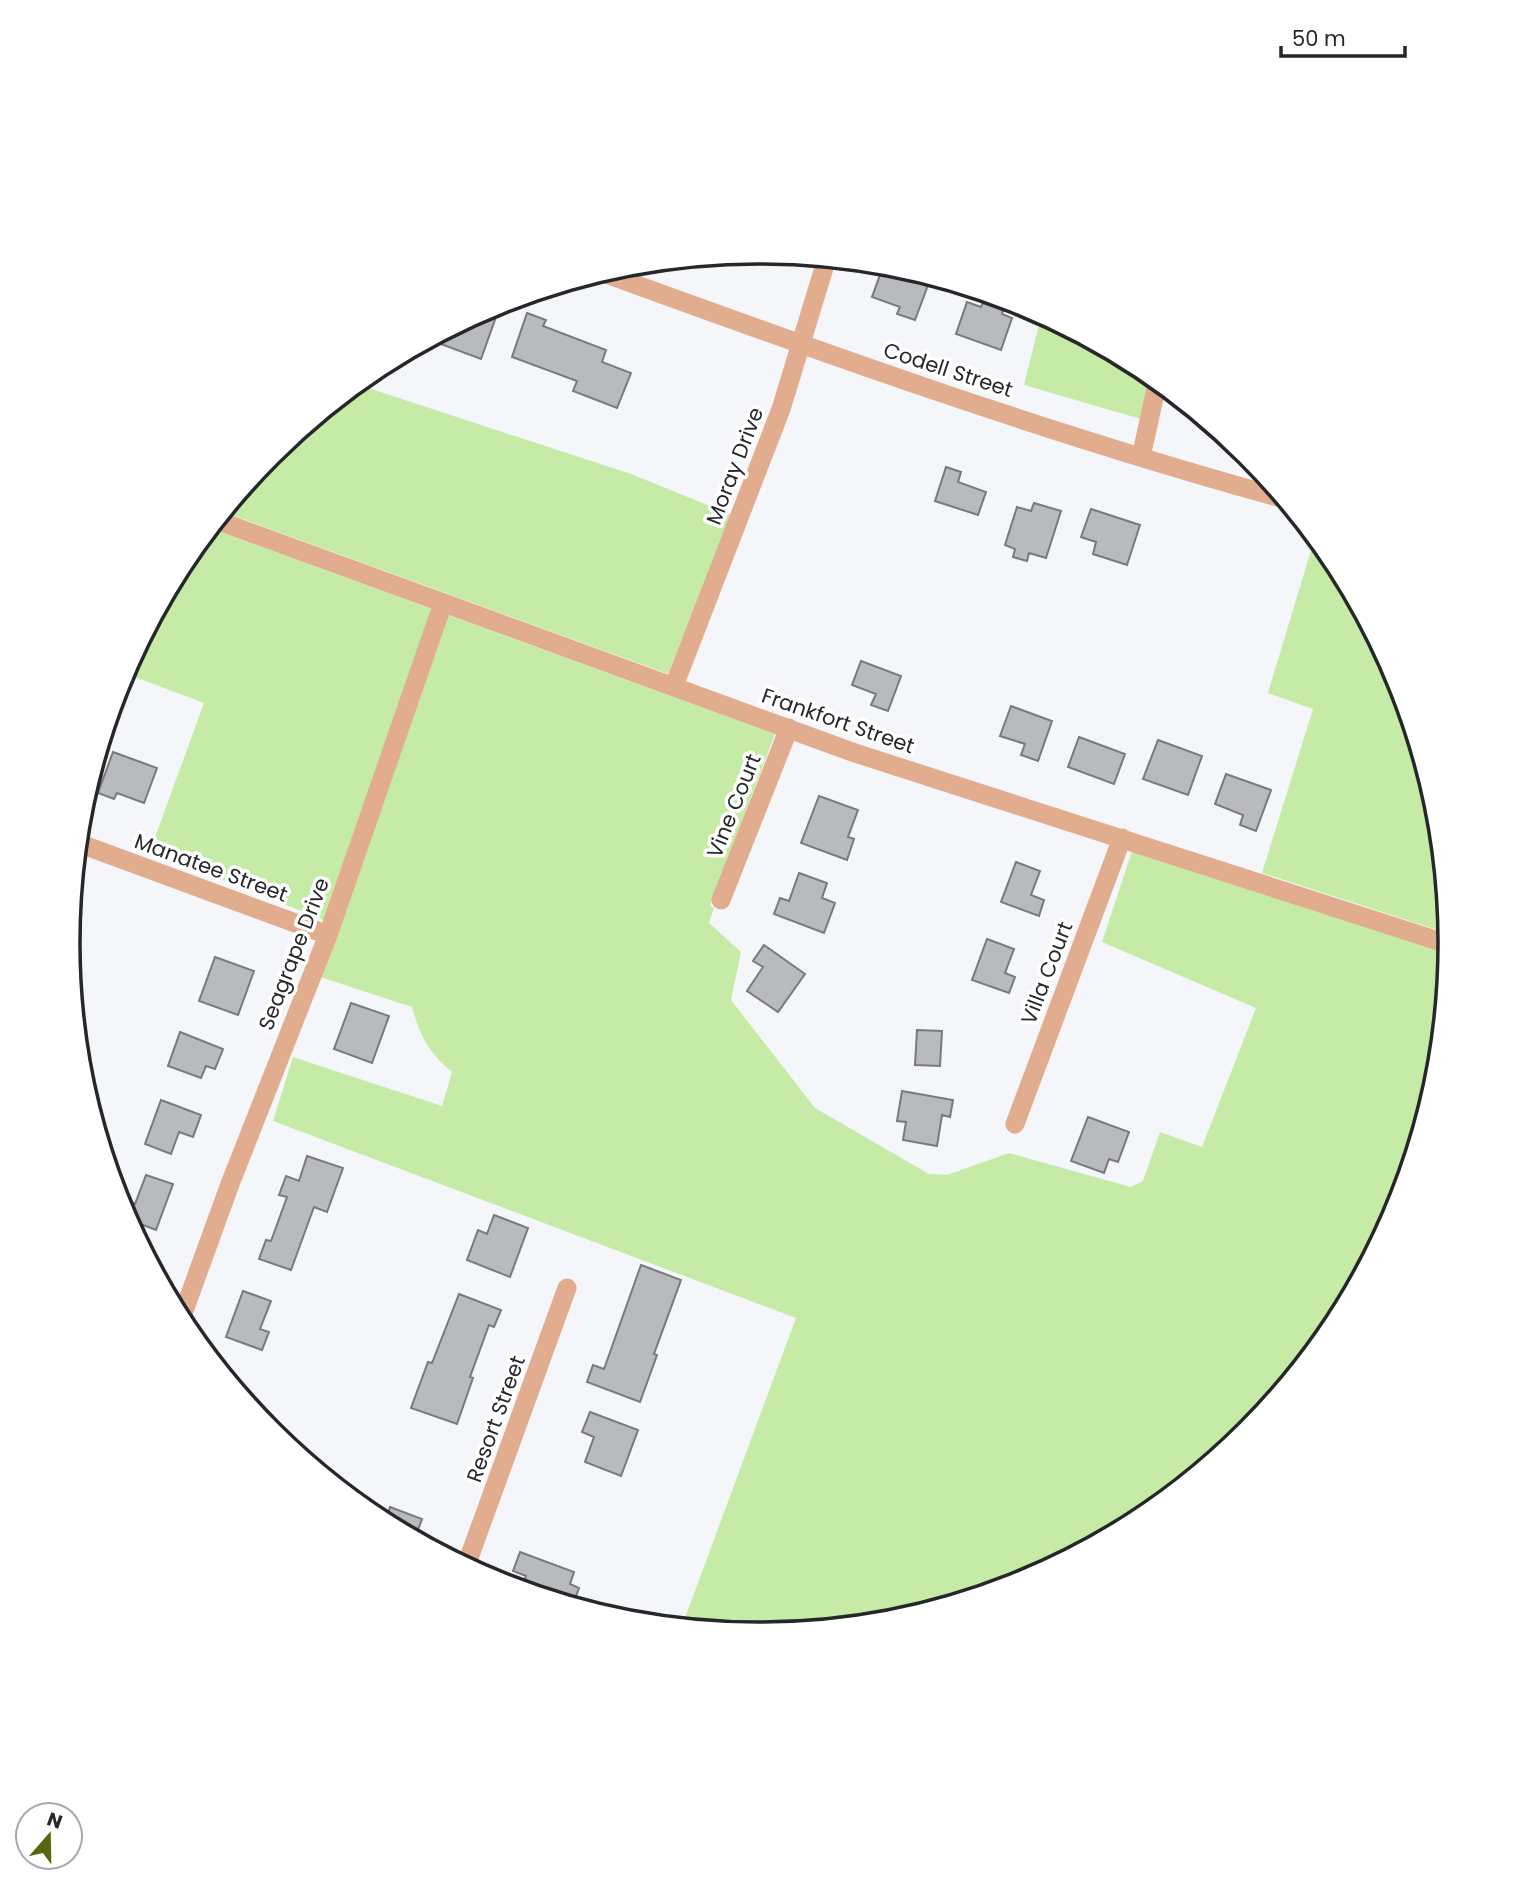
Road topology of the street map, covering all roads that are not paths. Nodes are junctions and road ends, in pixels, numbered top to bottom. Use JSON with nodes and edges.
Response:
{"nodes":[{"id":1,"x":824,"y":267,"type":"edge"},
{"id":2,"x":619,"y":279,"type":"edge"},
{"id":3,"x":801,"y":345,"type":"junction"},
{"id":4,"x":1155,"y":391,"type":"edge"},
{"id":5,"x":1141,"y":457,"type":"junction"},
{"id":6,"x":1270,"y":494,"type":"edge"},
{"id":7,"x":226,"y":523,"type":"edge"},
{"id":8,"x":443,"y":603,"type":"junction"},
{"id":9,"x":674,"y":686,"type":"junction"},
{"id":10,"x":789,"y":729,"type":"junction"},
{"id":11,"x":1122,"y":838,"type":"junction"},
{"id":12,"x":87,"y":846,"type":"edge"},
{"id":13,"x":721,"y":900,"type":"dead end"},
{"id":14,"x":328,"y":935,"type":"junction"},
{"id":15,"x":1438,"y":941,"type":"edge"},
{"id":16,"x":1015,"y":1124,"type":"dead end"},
{"id":17,"x":567,"y":1288,"type":"dead end"},
{"id":18,"x":186,"y":1306,"type":"edge"},
{"id":19,"x":470,"y":1556,"type":"edge"}],
"edges":[{"from":1,"to":3,"type":"street","name":"Moray Drive"},
{"from":2,"to":3,"type":"street","name":"Codell Street"},
{"from":3,"to":5,"type":"street","name":"Codell Street"},
{"from":3,"to":9,"type":"street","name":"Moray Drive"},
{"from":4,"to":5,"type":"street"},
{"from":5,"to":6,"type":"street","name":"Codell Street"},
{"from":7,"to":8,"type":"street","name":"Frankfort Street"},
{"from":8,"to":9,"type":"street","name":"Frankfort Street"},
{"from":8,"to":14,"type":"street","name":"Seagrape Drive"},
{"from":9,"to":10,"type":"street","name":"Frankfort Street"},
{"from":10,"to":11,"type":"street","name":"Frankfort Street"},
{"from":10,"to":13,"type":"street","name":"Vine Court"},
{"from":11,"to":15,"type":"street","name":"Frankfort Street"},
{"from":11,"to":16,"type":"street","name":"Villa Court"},
{"from":12,"to":14,"type":"street","name":"Manatee Street"},
{"from":14,"to":18,"type":"street","name":"Seagrape Drive"},
{"from":17,"to":19,"type":"street","name":"Resort Street"}]}
